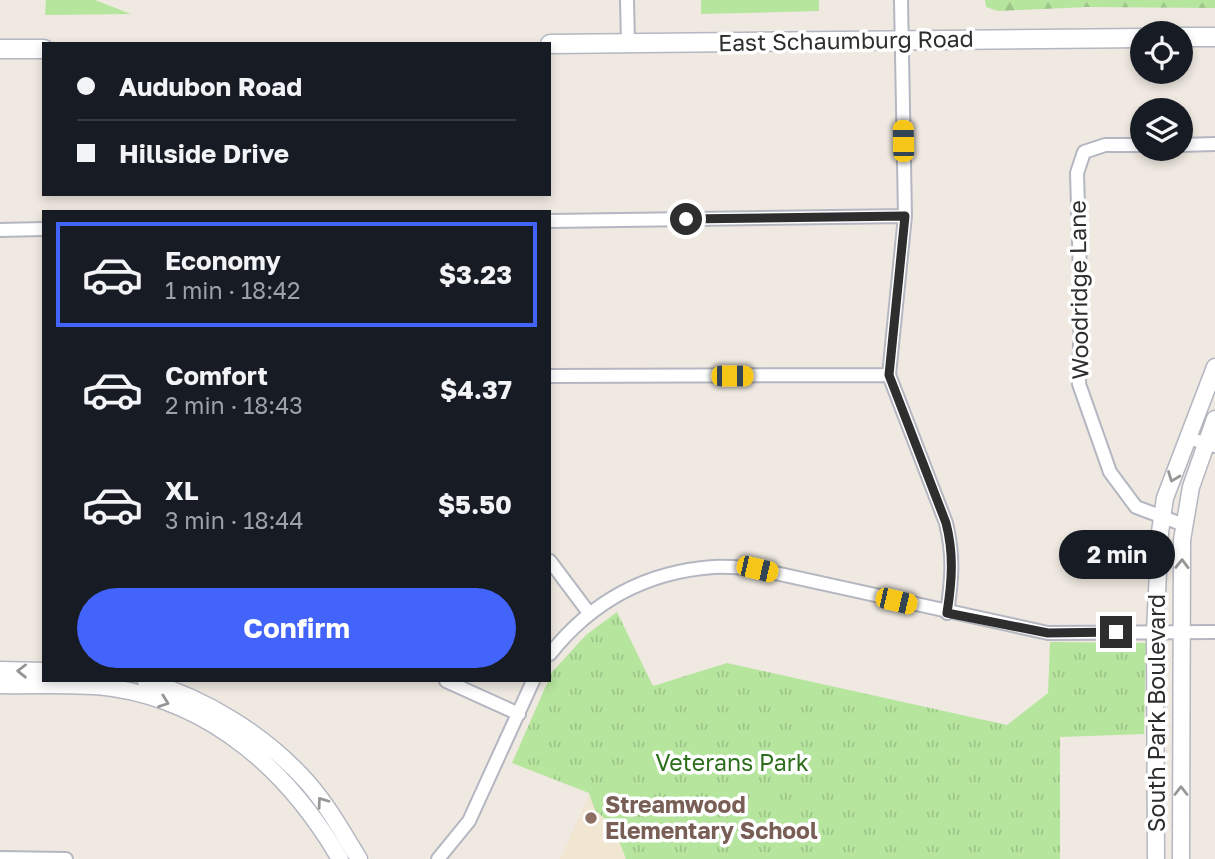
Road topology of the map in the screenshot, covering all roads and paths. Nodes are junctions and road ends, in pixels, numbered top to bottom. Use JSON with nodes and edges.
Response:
{"nodes":[{"id":1,"x":627,"y":0,"type":"edge"},
{"id":2,"x":901,"y":0,"type":"edge"},
{"id":3,"x":1193,"y":37,"type":"edge"},
{"id":4,"x":1215,"y":37,"type":"edge"},
{"id":5,"x":1130,"y":38,"type":"edge"},
{"id":6,"x":901,"y":40,"type":"junction"},
{"id":7,"x":628,"y":43,"type":"junction"},
{"id":8,"x":551,"y":44,"type":"edge"},
{"id":9,"x":0,"y":49,"type":"edge"},
{"id":10,"x":42,"y":49,"type":"edge"},
{"id":11,"x":1215,"y":144,"type":"edge"},
{"id":12,"x":1130,"y":145,"type":"edge"},
{"id":13,"x":1193,"y":145,"type":"edge"},
{"id":14,"x":905,"y":216,"type":"junction"},
{"id":15,"x":551,"y":221,"type":"edge"},
{"id":16,"x":42,"y":229,"type":"edge"},
{"id":17,"x":0,"y":230,"type":"edge"},
{"id":18,"x":1215,"y":368,"type":"edge"},
{"id":19,"x":889,"y":375,"type":"junction"},
{"id":20,"x":551,"y":376,"type":"edge"},
{"id":21,"x":1215,"y":419,"type":"edge"},
{"id":22,"x":1188,"y":438,"type":"junction"},
{"id":23,"x":1211,"y":445,"type":"edge"},
{"id":24,"x":1161,"y":518,"type":"junction"},
{"id":25,"x":1184,"y":525,"type":"junction"},
{"id":26,"x":551,"y":562,"type":"edge"},
{"id":27,"x":589,"y":613,"type":"junction"},
{"id":28,"x":947,"y":613,"type":"junction"},
{"id":29,"x":1155,"y":632,"type":"junction"},
{"id":30,"x":1181,"y":632,"type":"junction"},
{"id":31,"x":1215,"y":632,"type":"edge"},
{"id":32,"x":551,"y":653,"type":"edge"},
{"id":33,"x":0,"y":670,"type":"edge"},
{"id":34,"x":42,"y":671,"type":"edge"},
{"id":35,"x":149,"y":682,"type":"edge"},
{"id":36,"x":448,"y":682,"type":"edge"},
{"id":37,"x":533,"y":682,"type":"edge"},
{"id":38,"x":0,"y":685,"type":"edge"},
{"id":39,"x":519,"y":713,"type":"junction"},
{"id":40,"x":0,"y":858,"type":"edge"},
{"id":41,"x":66,"y":859,"type":"edge"},
{"id":42,"x":340,"y":859,"type":"edge"},
{"id":43,"x":359,"y":859,"type":"edge"},
{"id":44,"x":438,"y":859,"type":"edge"},
{"id":45,"x":1156,"y":859,"type":"edge"},
{"id":46,"x":1181,"y":859,"type":"edge"}],
"edges":[{"from":1,"to":7,"type":"street"},
{"from":2,"to":6,"type":"street"},
{"from":3,"to":4,"type":"main road"},
{"from":5,"to":6,"type":"main road","name":"East Schaumburg Road"},
{"from":6,"to":7,"type":"main road","name":"East Schaumburg Road"},
{"from":6,"to":14,"type":"street"},
{"from":7,"to":8,"type":"main road","name":"East Schaumburg Road"},
{"from":9,"to":10,"type":"main road"},
{"from":11,"to":13,"type":"street"},
{"from":12,"to":24,"type":"street","name":"Woodridge Lane"},
{"from":14,"to":15,"type":"street"},
{"from":14,"to":19,"type":"street"},
{"from":16,"to":17,"type":"street"},
{"from":18,"to":22,"type":"street","name":"South Park Boulevard"},
{"from":19,"to":20,"type":"street"},
{"from":19,"to":28,"type":"street"},
{"from":21,"to":23,"type":"street","name":"South Park Boulevard"},
{"from":22,"to":23,"type":"street"},
{"from":22,"to":24,"type":"street","name":"South Park Boulevard","one_way":true},
{"from":23,"to":25,"type":"street","name":"South Park Boulevard"},
{"from":24,"to":25,"type":"street","name":"Woodridge Lane"},
{"from":24,"to":29,"type":"street","name":"South Park Boulevard"},
{"from":30,"to":25,"type":"street","name":"South Park Boulevard","one_way":true},
{"from":26,"to":27,"type":"street"},
{"from":27,"to":28,"type":"street"},
{"from":27,"to":32,"type":"street"},
{"from":28,"to":29,"type":"street"},
{"from":29,"to":30,"type":"street"},
{"from":29,"to":45,"type":"street","name":"South Park Boulevard"},
{"from":30,"to":31,"type":"street"},
{"from":46,"to":30,"type":"street","name":"South Park Boulevard","one_way":true},
{"from":34,"to":33,"type":"street","one_way":true},
{"from":43,"to":35,"type":"street","one_way":true},
{"from":36,"to":39,"type":"street"},
{"from":37,"to":39,"type":"street"},
{"from":38,"to":42,"type":"street","one_way":true},
{"from":39,"to":44,"type":"street"},
{"from":40,"to":41,"type":"street"}]}
